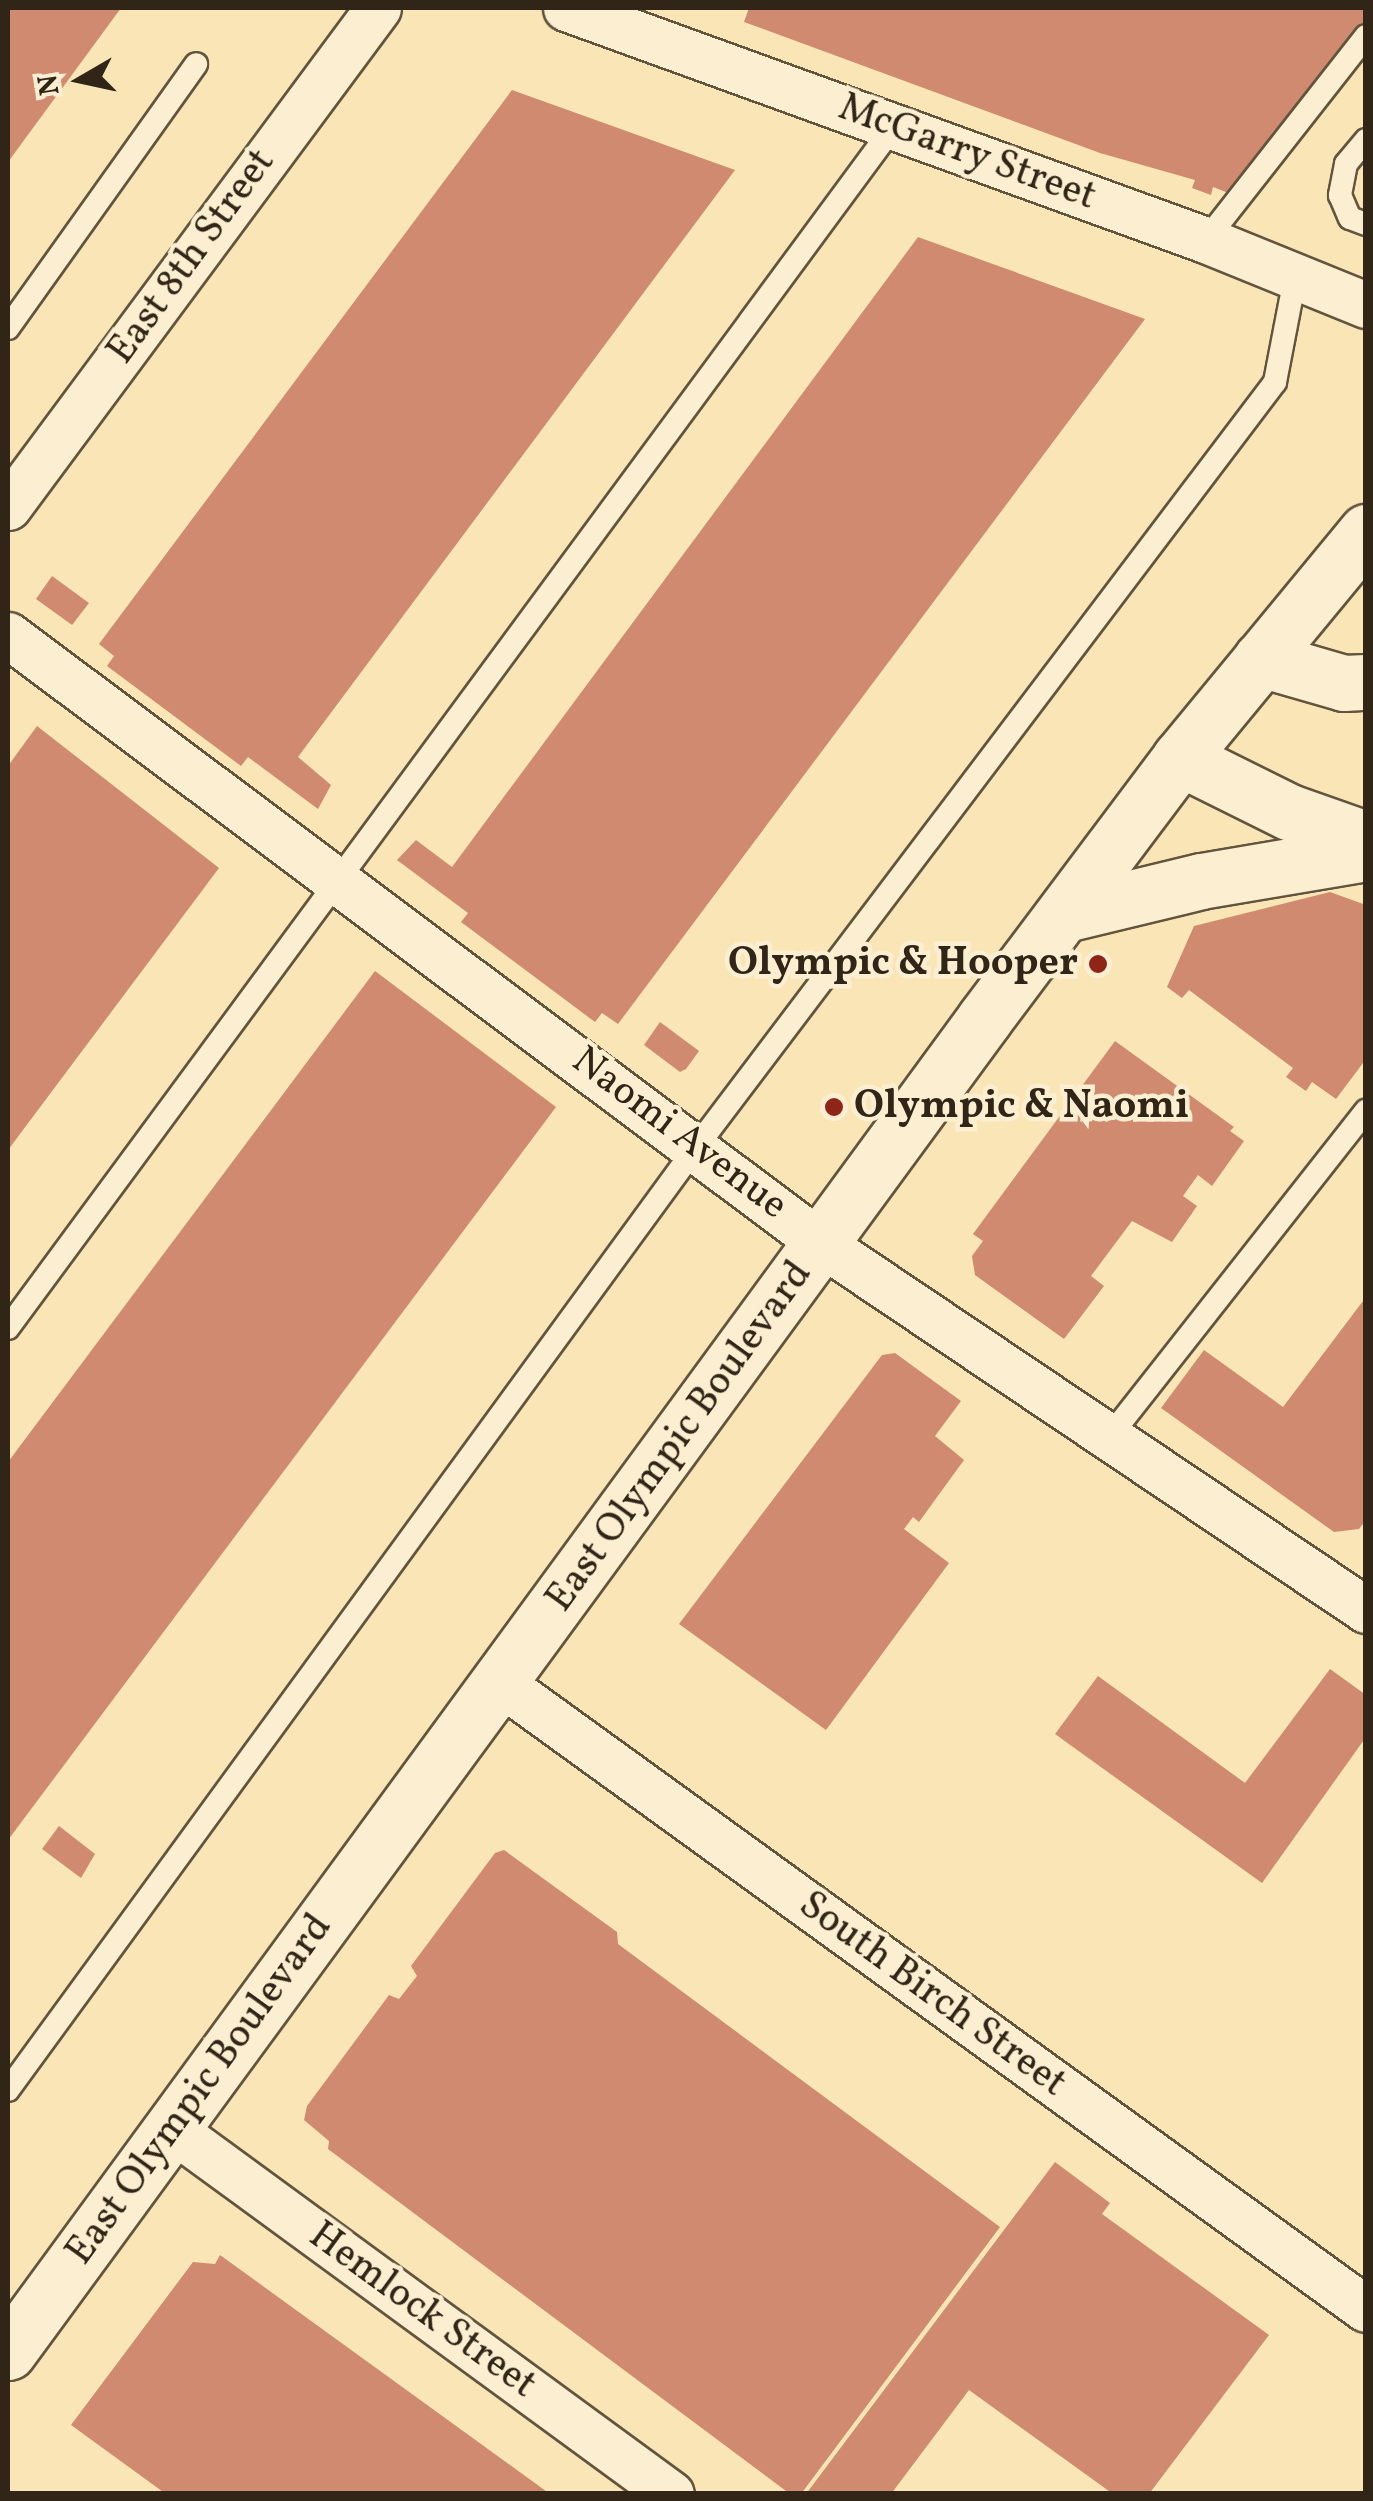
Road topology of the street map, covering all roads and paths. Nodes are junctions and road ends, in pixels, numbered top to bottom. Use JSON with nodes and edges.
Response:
{"nodes":[{"id":1,"x":378,"y":8,"type":"edge"},
{"id":2,"x":566,"y":8,"type":"edge"},
{"id":3,"x":1366,"y":36,"type":"edge"},
{"id":4,"x":196,"y":64,"type":"dead end"},
{"id":5,"x":893,"y":127,"type":"junction"},
{"id":6,"x":1366,"y":140,"type":"edge"},
{"id":7,"x":1366,"y":224,"type":"edge"},
{"id":8,"x":1206,"y":240,"type":"junction"},
{"id":9,"x":1295,"y":278,"type":"junction"},
{"id":10,"x":1366,"y":305,"type":"edge"},
{"id":11,"x":8,"y":328,"type":"edge"},
{"id":12,"x":8,"y":507,"type":"edge"},
{"id":13,"x":1366,"y":532,"type":"edge"},
{"id":14,"x":8,"y":635,"type":"edge"},
{"id":15,"x":1261,"y":659,"type":"junction"},
{"id":16,"x":1366,"y":682,"type":"edge"},
{"id":17,"x":1180,"y":758,"type":"junction"},
{"id":18,"x":1366,"y":839,"type":"edge"},
{"id":19,"x":1366,"y":853,"type":"edge"},
{"id":20,"x":342,"y":882,"type":"junction"},
{"id":21,"x":1066,"y":914,"type":"junction"},
{"id":22,"x":1366,"y":1112,"type":"edge"},
{"id":23,"x":697,"y":1146,"type":"junction"},
{"id":24,"x":822,"y":1244,"type":"junction"},
{"id":25,"x":8,"y":1328,"type":"edge"},
{"id":26,"x":1110,"y":1436,"type":"junction"},
{"id":27,"x":1366,"y":1610,"type":"edge"},
{"id":28,"x":498,"y":1681,"type":"junction"},
{"id":29,"x":8,"y":2090,"type":"edge"},
{"id":30,"x":172,"y":2130,"type":"junction"},
{"id":31,"x":1366,"y":2309,"type":"edge"},
{"id":32,"x":8,"y":2352,"type":"edge"},
{"id":33,"x":671,"y":2494,"type":"edge"}],
"edges":[{"from":1,"to":12,"type":"street","name":"East 8th Street"},
{"from":2,"to":5,"type":"street","name":"McGarry Street"},
{"from":3,"to":8,"type":"lane"},
{"from":4,"to":11,"type":"lane"},
{"from":5,"to":8,"type":"street","name":"McGarry Street"},
{"from":5,"to":20,"type":"lane"},
{"from":6,"to":7,"type":"lane"},
{"from":8,"to":9,"type":"street","name":"McGarry Street"},
{"from":9,"to":10,"type":"street","name":"McGarry Street"},
{"from":9,"to":23,"type":"lane"},
{"from":13,"to":15,"type":"main road","name":"East Olympic Boulevard"},
{"from":14,"to":20,"type":"street","name":"Naomi Avenue"},
{"from":15,"to":16,"type":"main road"},
{"from":15,"to":17,"type":"main road","name":"East Olympic Boulevard"},
{"from":17,"to":18,"type":"main road"},
{"from":17,"to":21,"type":"main road","name":"East Olympic Boulevard"},
{"from":19,"to":21,"type":"main road"},
{"from":20,"to":23,"type":"street","name":"Naomi Avenue"},
{"from":20,"to":25,"type":"lane"},
{"from":21,"to":24,"type":"main road","name":"East Olympic Boulevard"},
{"from":22,"to":26,"type":"lane"},
{"from":23,"to":24,"type":"street","name":"Naomi Avenue"},
{"from":23,"to":29,"type":"lane"},
{"from":24,"to":26,"type":"street","name":"Naomi Avenue"},
{"from":24,"to":28,"type":"main road","name":"East Olympic Boulevard"},
{"from":26,"to":27,"type":"street","name":"Naomi Avenue"},
{"from":28,"to":30,"type":"main road","name":"East Olympic Boulevard"},
{"from":28,"to":31,"type":"street","name":"South Birch Street"},
{"from":30,"to":32,"type":"main road","name":"East Olympic Boulevard"},
{"from":30,"to":33,"type":"street","name":"Hemlock Street"}]}
